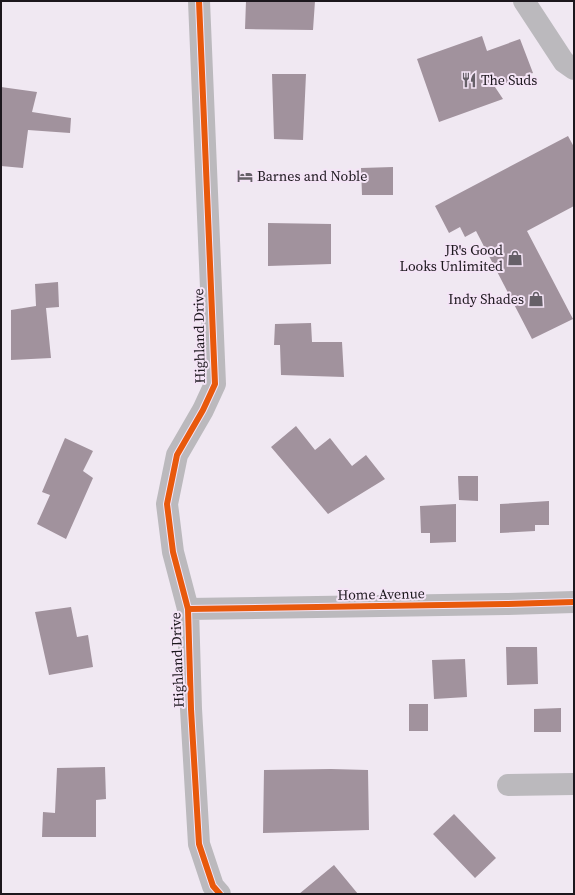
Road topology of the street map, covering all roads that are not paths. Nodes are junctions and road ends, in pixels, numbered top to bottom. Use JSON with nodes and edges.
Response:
{"nodes":[{"id":1,"x":199,"y":1,"type":"edge"},
{"id":2,"x":524,"y":1,"type":"edge"},
{"id":3,"x":574,"y":70,"type":"edge"},
{"id":4,"x":574,"y":602,"type":"edge"},
{"id":5,"x":188,"y":609,"type":"junction"},
{"id":6,"x":574,"y":784,"type":"edge"},
{"id":7,"x":508,"y":785,"type":"dead end"},
{"id":8,"x":220,"y":894,"type":"edge"}],
"edges":[{"from":1,"to":5,"type":"street","name":"Highland Drive"},
{"from":2,"to":3,"type":"street"},
{"from":4,"to":5,"type":"street","name":"Home Avenue"},
{"from":5,"to":8,"type":"street","name":"Highland Drive"},
{"from":6,"to":7,"type":"street"}]}
